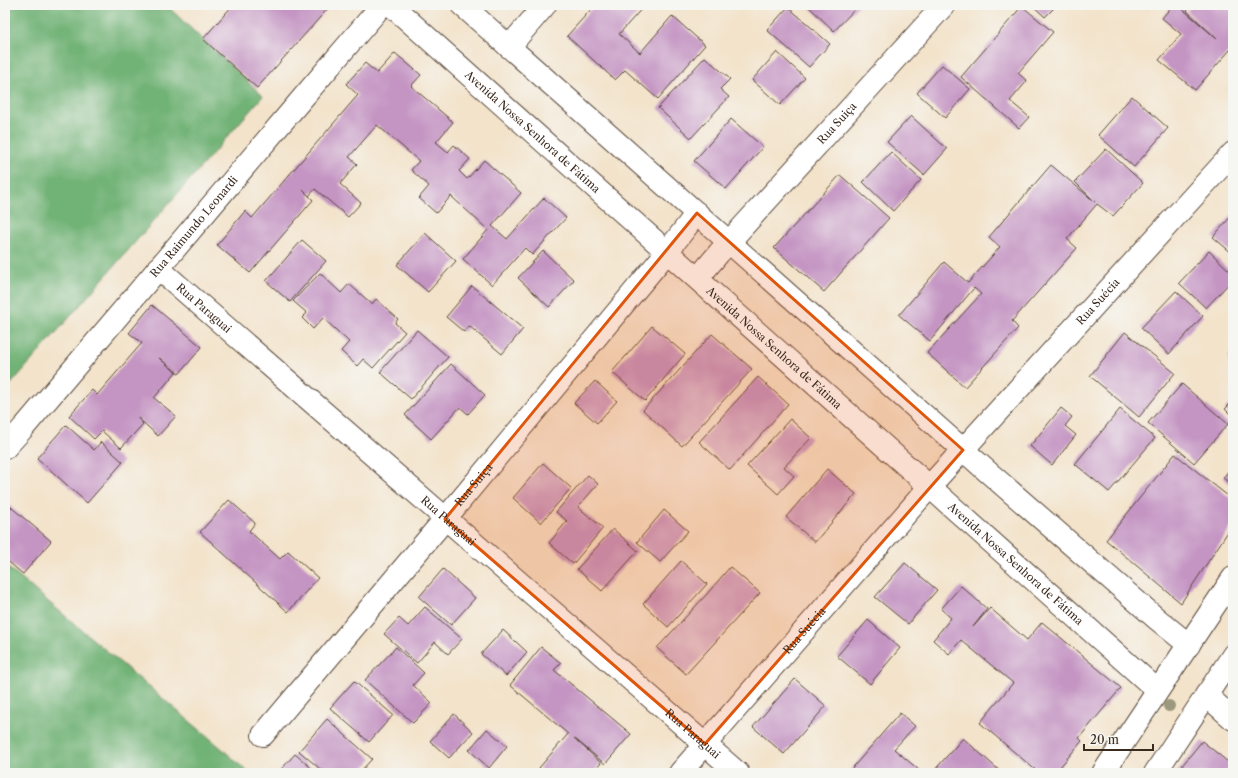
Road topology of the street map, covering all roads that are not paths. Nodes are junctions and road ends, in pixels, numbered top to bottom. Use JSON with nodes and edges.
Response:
{"nodes":[{"id":1,"x":382,"y":5,"type":"edge"},
{"id":2,"x":391,"y":5,"type":"edge"},
{"id":3,"x":462,"y":5,"type":"edge"},
{"id":4,"x":545,"y":5,"type":"edge"},
{"id":5,"x":944,"y":5,"type":"edge"},
{"id":6,"x":509,"y":47,"type":"junction"},
{"id":7,"x":1233,"y":153,"type":"edge"},
{"id":8,"x":698,"y":213,"type":"junction"},
{"id":9,"x":729,"y":242,"type":"junction"},
{"id":10,"x":667,"y":252,"type":"junction"},
{"id":11,"x":158,"y":268,"type":"junction"},
{"id":12,"x":698,"y":278,"type":"junction"},
{"id":13,"x":5,"y":448,"type":"edge"},
{"id":14,"x":963,"y":450,"type":"junction"},
{"id":15,"x":929,"y":488,"type":"junction"},
{"id":16,"x":446,"y":519,"type":"junction"},
{"id":17,"x":1233,"y":578,"type":"edge"},
{"id":18,"x":1189,"y":645,"type":"junction"},
{"id":19,"x":1232,"y":656,"type":"edge"},
{"id":20,"x":1157,"y":690,"type":"junction"},
{"id":21,"x":1206,"y":695,"type":"junction"},
{"id":22,"x":1233,"y":719,"type":"edge"},
{"id":23,"x":263,"y":735,"type":"dead end"},
{"id":24,"x":705,"y":744,"type":"junction"},
{"id":25,"x":680,"y":773,"type":"edge"},
{"id":26,"x":738,"y":773,"type":"edge"},
{"id":27,"x":1103,"y":773,"type":"edge"},
{"id":28,"x":1155,"y":773,"type":"edge"}],
"edges":[{"from":1,"to":11,"type":"street","name":"Rua Raimundo Leonardi"},
{"from":2,"to":10,"type":"street","name":"Avenida Nossa Senhora de Fátima"},
{"from":3,"to":6,"type":"street"},
{"from":4,"to":6,"type":"street"},
{"from":5,"to":9,"type":"street","name":"Rua Suiça"},
{"from":6,"to":8,"type":"street"},
{"from":7,"to":14,"type":"street","name":"Rua Suécia"},
{"from":8,"to":9,"type":"street"},
{"from":8,"to":10,"type":"street","name":"Rua Suiça"},
{"from":9,"to":12,"type":"street","name":"Rua Suiça"},
{"from":9,"to":14,"type":"street"},
{"from":10,"to":12,"type":"street","name":"Avenida Nossa Senhora de Fátima"},
{"from":10,"to":16,"type":"street","name":"Rua Suiça"},
{"from":11,"to":13,"type":"street","name":"Rua Raimundo Leonardi"},
{"from":11,"to":16,"type":"street","name":"Rua Paraguai"},
{"from":12,"to":15,"type":"street","name":"Avenida Nossa Senhora de Fátima"},
{"from":14,"to":15,"type":"street","name":"Rua Suécia"},
{"from":14,"to":18,"type":"street"},
{"from":15,"to":20,"type":"street","name":"Avenida Nossa Senhora de Fátima"},
{"from":15,"to":24,"type":"street","name":"Rua Suécia"},
{"from":16,"to":23,"type":"street","name":"Rua Suiça"},
{"from":16,"to":24,"type":"street","name":"Rua Paraguai"},
{"from":17,"to":18,"type":"street"},
{"from":18,"to":20,"type":"street"},
{"from":19,"to":21,"type":"street"},
{"from":20,"to":27,"type":"street"},
{"from":21,"to":22,"type":"street"},
{"from":21,"to":28,"type":"street"},
{"from":24,"to":25,"type":"street","name":"Rua Suécia"},
{"from":24,"to":26,"type":"street","name":"Rua Paraguai"}]}
